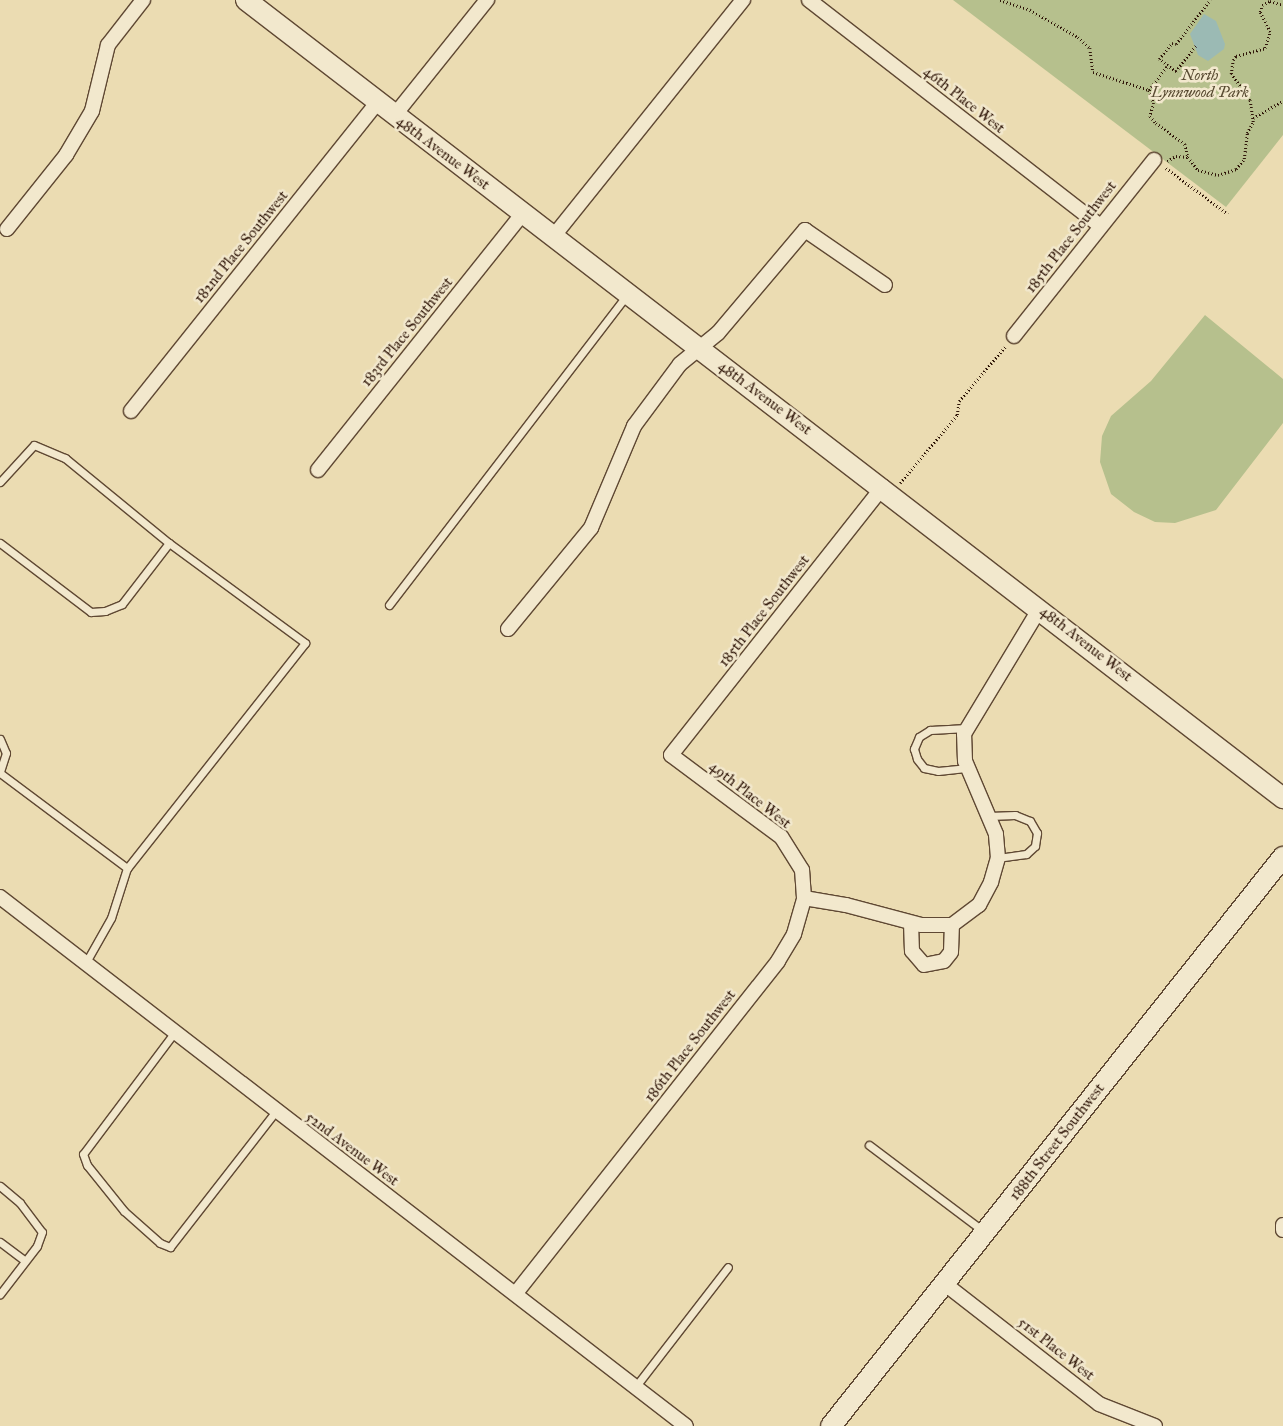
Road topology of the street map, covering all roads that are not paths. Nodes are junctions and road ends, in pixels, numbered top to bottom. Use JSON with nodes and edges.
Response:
{"nodes":[{"id":1,"x":143,"y":0,"type":"edge"},
{"id":2,"x":246,"y":0,"type":"edge"},
{"id":3,"x":486,"y":0,"type":"edge"},
{"id":4,"x":743,"y":0,"type":"edge"},
{"id":5,"x":809,"y":0,"type":"edge"},
{"id":6,"x":377,"y":103,"type":"junction"},
{"id":7,"x":394,"y":116,"type":"junction"},
{"id":8,"x":1154,"y":160,"type":"dead end"},
{"id":9,"x":522,"y":214,"type":"junction"},
{"id":10,"x":1099,"y":225,"type":"junction"},
{"id":11,"x":7,"y":229,"type":"dead end"},
{"id":12,"x":553,"y":237,"type":"junction"},
{"id":13,"x":885,"y":285,"type":"dead end"},
{"id":14,"x":629,"y":293,"type":"junction"},
{"id":15,"x":1014,"y":336,"type":"road end"},
{"id":16,"x":699,"y":348,"type":"junction"},
{"id":17,"x":131,"y":412,"type":"dead end"},
{"id":18,"x":318,"y":470,"type":"dead end"},
{"id":19,"x":0,"y":482,"type":"edge"},
{"id":20,"x":888,"y":491,"type":"junction"},
{"id":21,"x":169,"y":543,"type":"junction"},
{"id":22,"x":0,"y":544,"type":"edge"},
{"id":23,"x":389,"y":605,"type":"dead end"},
{"id":24,"x":1040,"y":608,"type":"junction"},
{"id":25,"x":508,"y":629,"type":"dead end"},
{"id":26,"x":967,"y":728,"type":"junction"},
{"id":27,"x":0,"y":739,"type":"edge"},
{"id":28,"x":671,"y":755,"type":"joint"},
{"id":29,"x":968,"y":768,"type":"junction"},
{"id":30,"x":0,"y":772,"type":"edge"},
{"id":31,"x":1283,"y":798,"type":"edge"},
{"id":32,"x":990,"y":816,"type":"junction"},
{"id":33,"x":1283,"y":857,"type":"edge"},
{"id":34,"x":998,"y":858,"type":"junction"},
{"id":35,"x":126,"y":868,"type":"junction"},
{"id":36,"x":0,"y":897,"type":"edge"},
{"id":37,"x":804,"y":898,"type":"junction"},
{"id":38,"x":911,"y":923,"type":"junction"},
{"id":39,"x":952,"y":925,"type":"junction"},
{"id":40,"x":85,"y":964,"type":"junction"},
{"id":41,"x":174,"y":1033,"type":"junction"},
{"id":42,"x":276,"y":1111,"type":"junction"},
{"id":43,"x":869,"y":1145,"type":"dead end"},
{"id":44,"x":0,"y":1186,"type":"edge"},
{"id":45,"x":985,"y":1233,"type":"junction"},
{"id":46,"x":0,"y":1242,"type":"edge"},
{"id":47,"x":25,"y":1261,"type":"junction"},
{"id":48,"x":728,"y":1267,"type":"dead end"},
{"id":49,"x":945,"y":1284,"type":"junction"},
{"id":50,"x":516,"y":1293,"type":"junction"},
{"id":51,"x":0,"y":1294,"type":"edge"},
{"id":52,"x":636,"y":1386,"type":"junction"},
{"id":53,"x":686,"y":1426,"type":"edge"},
{"id":54,"x":831,"y":1426,"type":"edge"},
{"id":55,"x":1155,"y":1426,"type":"edge"}],
"edges":[{"from":1,"to":11,"type":"street"},
{"from":2,"to":6,"type":"street","name":"48th Avenue West"},
{"from":3,"to":7,"type":"street"},
{"from":4,"to":12,"type":"street"},
{"from":5,"to":10,"type":"street","name":"46th Place West"},
{"from":6,"to":7,"type":"street","name":"48th Avenue West"},
{"from":6,"to":17,"type":"street","name":"182nd Place Southwest"},
{"from":7,"to":9,"type":"street","name":"48th Avenue West"},
{"from":8,"to":10,"type":"street","name":"185th Place Southwest"},
{"from":9,"to":12,"type":"street","name":"48th Avenue West"},
{"from":9,"to":18,"type":"street","name":"183rd Place Southwest"},
{"from":10,"to":15,"type":"street","name":"185th Place Southwest"},
{"from":12,"to":14,"type":"street","name":"48th Avenue West"},
{"from":13,"to":16,"type":"street"},
{"from":14,"to":16,"type":"street","name":"48th Avenue West"},
{"from":14,"to":23,"type":"lane"},
{"from":16,"to":20,"type":"street","name":"48th Avenue West"},
{"from":16,"to":25,"type":"street"},
{"from":19,"to":21,"type":"lane"},
{"from":20,"to":24,"type":"street","name":"48th Avenue West"},
{"from":20,"to":28,"type":"street","name":"185th Place Southwest"},
{"from":21,"to":22,"type":"lane"},
{"from":21,"to":35,"type":"lane"},
{"from":24,"to":26,"type":"street"},
{"from":24,"to":31,"type":"street","name":"48th Avenue West"},
{"from":26,"to":29,"type":"street"},
{"from":26,"to":29,"type":"lane"},
{"from":27,"to":30,"type":"lane"},
{"from":28,"to":37,"type":"street","name":"49th Place West"},
{"from":29,"to":32,"type":"street"},
{"from":30,"to":35,"type":"lane"},
{"from":32,"to":34,"type":"street"},
{"from":32,"to":34,"type":"lane"},
{"from":33,"to":45,"type":"street","name":"188th Street Southwest"},
{"from":34,"to":39,"type":"street"},
{"from":35,"to":40,"type":"lane"},
{"from":36,"to":40,"type":"street","name":"52nd Avenue West"},
{"from":37,"to":38,"type":"street"},
{"from":37,"to":50,"type":"street","name":"186th Place Southwest"},
{"from":38,"to":39,"type":"street"},
{"from":38,"to":39,"type":"street"},
{"from":40,"to":41,"type":"street","name":"52nd Avenue West"},
{"from":41,"to":42,"type":"street","name":"52nd Avenue West"},
{"from":41,"to":42,"type":"lane"},
{"from":42,"to":50,"type":"street","name":"52nd Avenue West"},
{"from":43,"to":45,"type":"lane"},
{"from":44,"to":47,"type":"lane"},
{"from":45,"to":49,"type":"street","name":"188th Street Southwest"},
{"from":46,"to":47,"type":"lane"},
{"from":47,"to":51,"type":"lane"},
{"from":48,"to":52,"type":"lane"},
{"from":49,"to":54,"type":"street","name":"188th Street Southwest"},
{"from":49,"to":55,"type":"street","name":"51st Place West"},
{"from":50,"to":52,"type":"street","name":"52nd Avenue West"},
{"from":52,"to":53,"type":"street","name":"52nd Avenue West"}]}
